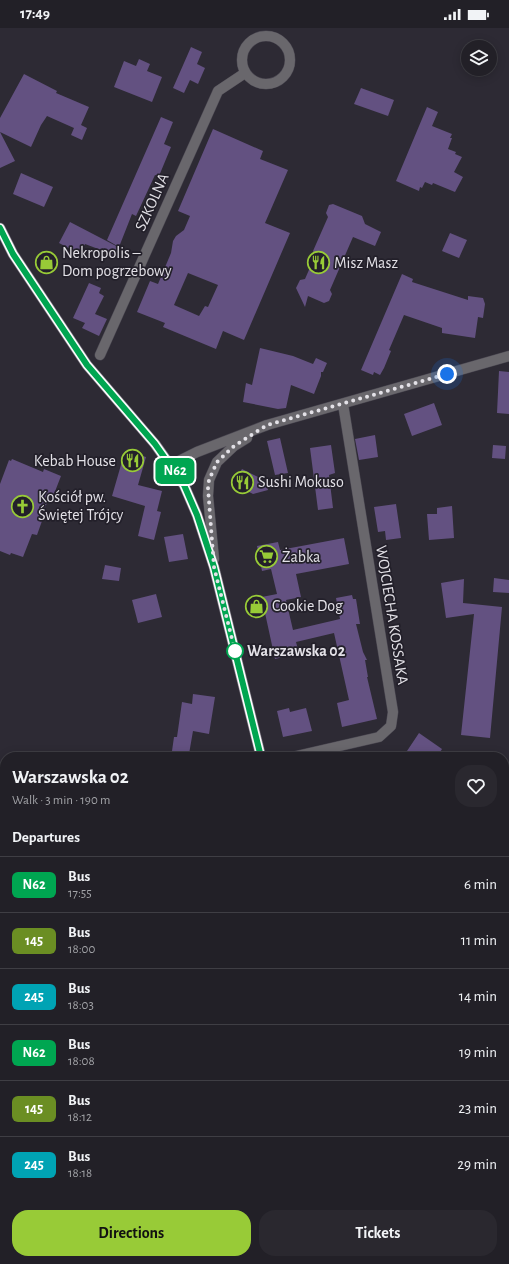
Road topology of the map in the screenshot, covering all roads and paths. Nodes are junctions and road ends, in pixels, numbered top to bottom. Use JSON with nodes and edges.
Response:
{"nodes":[{"id":1,"x":263,"y":32,"type":"edge"},
{"id":2,"x":245,"y":73,"type":"junction"},
{"id":3,"x":0,"y":228,"type":"edge"},
{"id":4,"x":100,"y":355,"type":"dead end"},
{"id":5,"x":509,"y":356,"type":"edge"},
{"id":6,"x":342,"y":404,"type":"junction"},
{"id":7,"x":267,"y":425,"type":"junction"},
{"id":8,"x":171,"y":465,"type":"junction"},
{"id":9,"x":214,"y":567,"type":"junction"},
{"id":10,"x":260,"y":752,"type":"edge"},
{"id":11,"x":314,"y":752,"type":"edge"}],
"edges":[{"from":1,"to":2,"type":"street"},
{"from":1,"to":2,"type":"street"},
{"from":2,"to":4,"type":"street","name":"SZKOLNA"},
{"from":3,"to":8,"type":"main road"},
{"from":5,"to":6,"type":"street"},
{"from":6,"to":7,"type":"street"},
{"from":6,"to":11,"type":"street","name":"WOJCIECHA KOSSAKA"},
{"from":7,"to":8,"type":"street"},
{"from":7,"to":9,"type":"street"},
{"from":8,"to":9,"type":"main road"},
{"from":9,"to":10,"type":"main road"}]}
